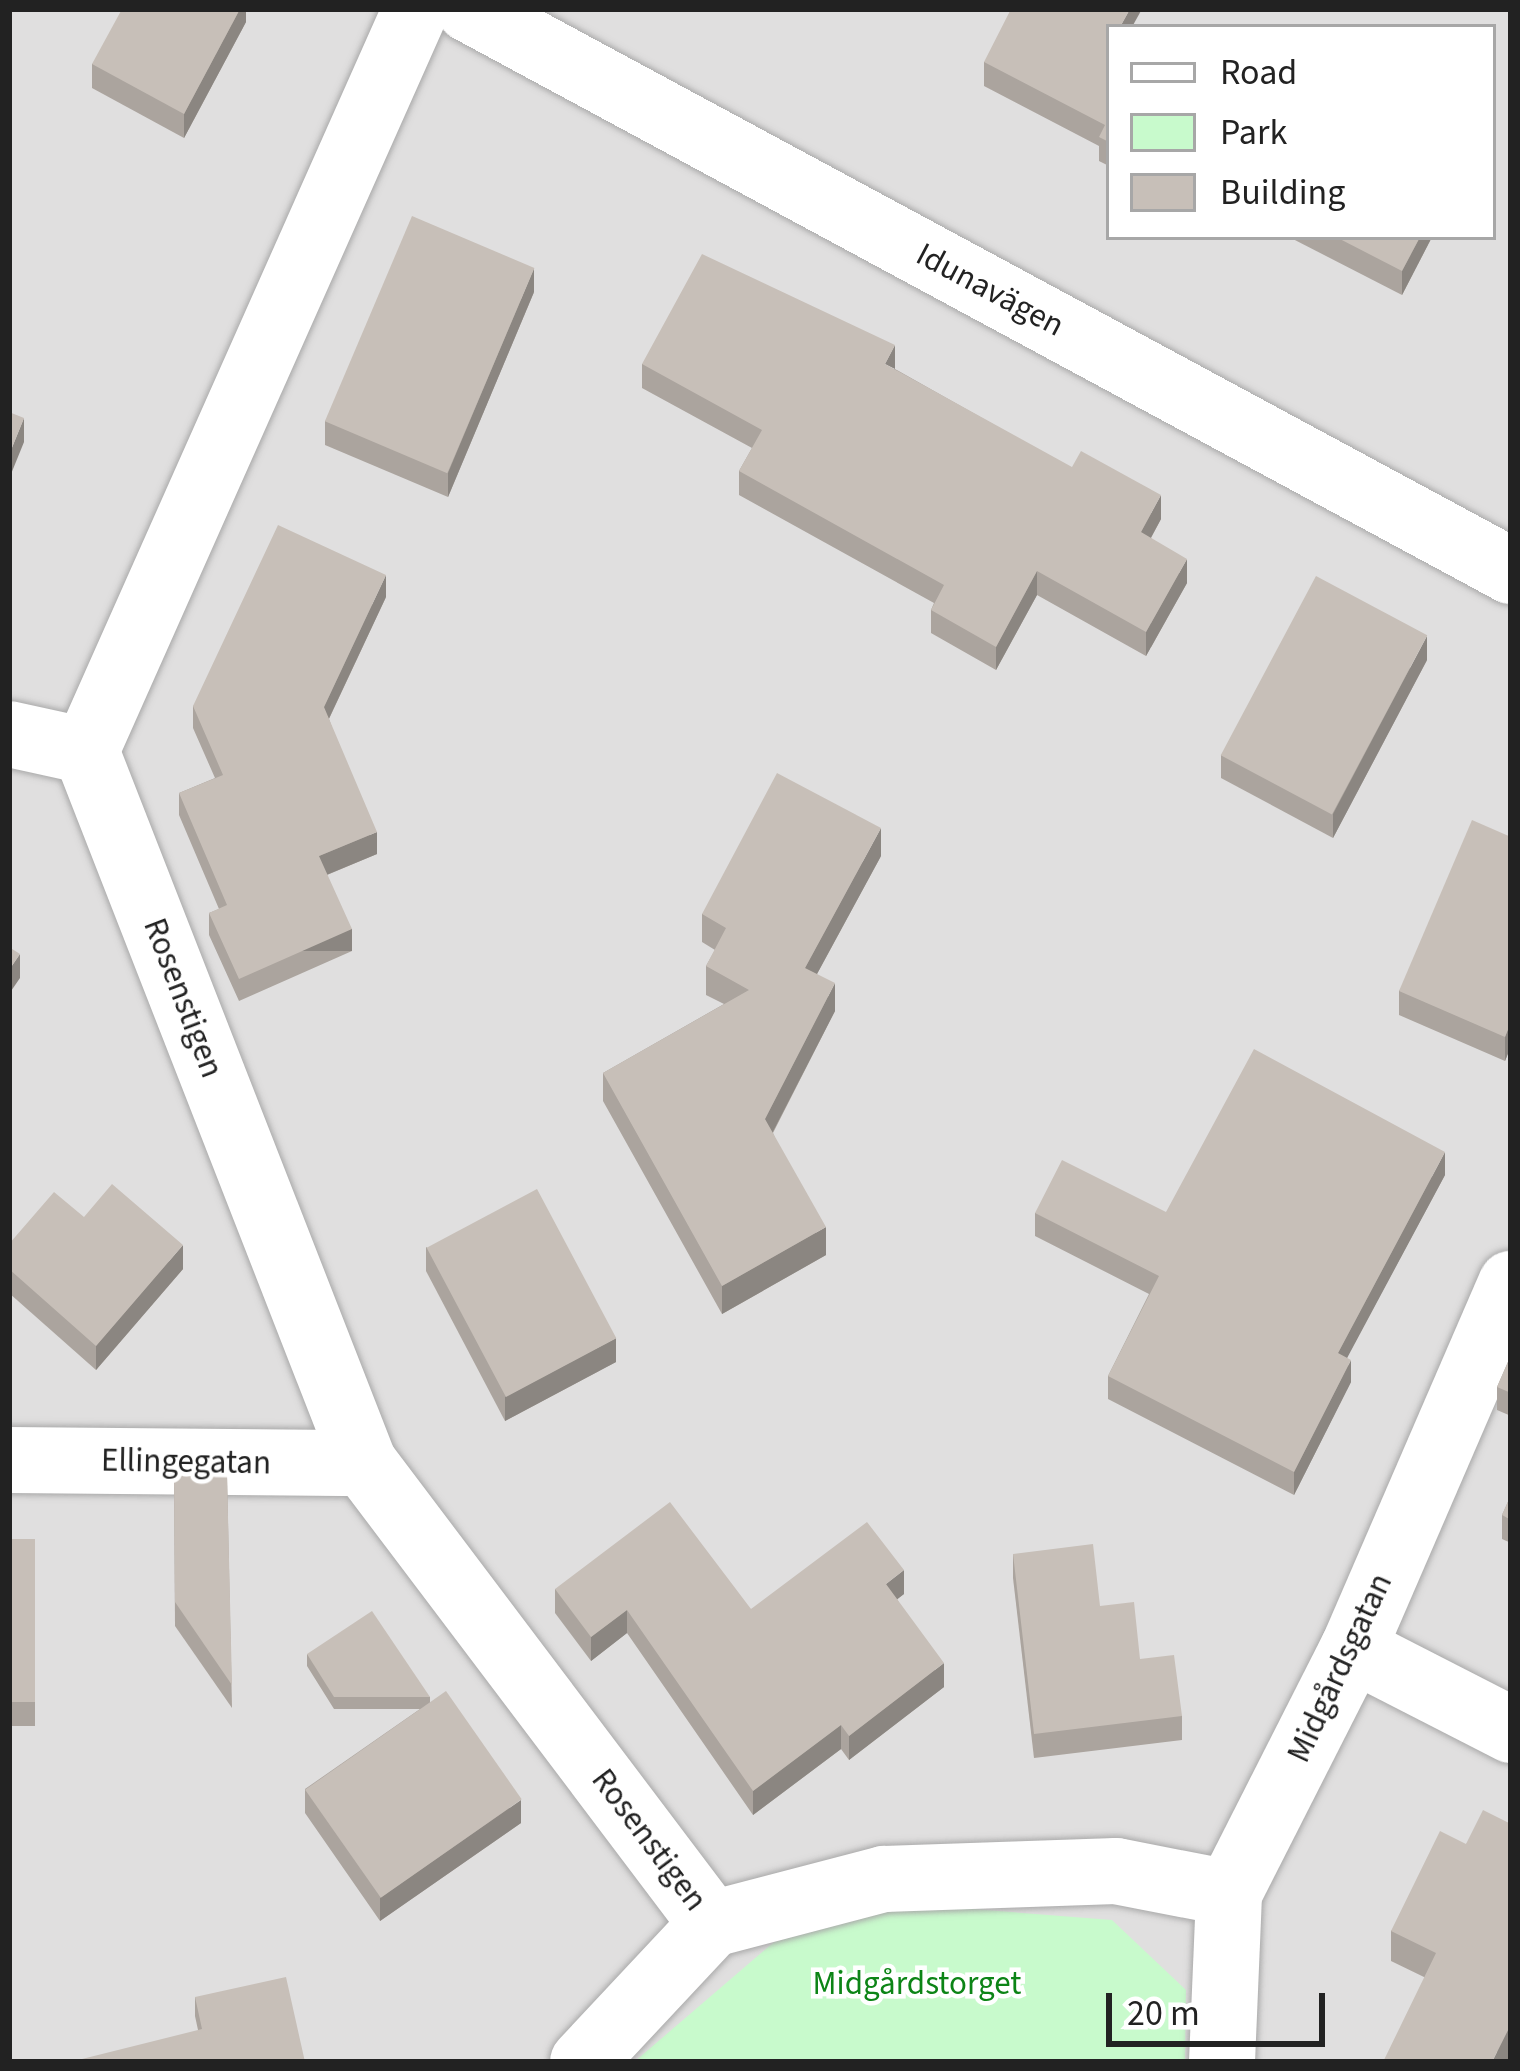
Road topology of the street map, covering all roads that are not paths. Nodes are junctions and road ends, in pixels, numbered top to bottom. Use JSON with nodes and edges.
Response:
{"nodes":[{"id":1,"x":416,"y":9,"type":"edge"},
{"id":2,"x":469,"y":9,"type":"edge"},
{"id":3,"x":1511,"y":571,"type":"edge"},
{"id":4,"x":9,"y":734,"type":"edge"},
{"id":5,"x":86,"y":751,"type":"junction"},
{"id":6,"x":1511,"y":1284,"type":"edge"},
{"id":7,"x":9,"y":1460,"type":"edge"},
{"id":8,"x":364,"y":1463,"type":"junction"},
{"id":9,"x":1354,"y":1649,"type":"junction"},
{"id":10,"x":1511,"y":1730,"type":"edge"},
{"id":11,"x":1229,"y":1893,"type":"junction"},
{"id":12,"x":712,"y":1924,"type":"junction"},
{"id":13,"x":583,"y":2062,"type":"edge"},
{"id":14,"x":1222,"y":2062,"type":"edge"}],
"edges":[{"from":1,"to":5,"type":"street"},
{"from":2,"to":3,"type":"street","name":"Idunavägen"},
{"from":4,"to":5,"type":"street"},
{"from":5,"to":8,"type":"street","name":"Rosenstigen"},
{"from":6,"to":9,"type":"street","name":"Midgårdsgatan"},
{"from":7,"to":8,"type":"street","name":"Ellingegatan"},
{"from":8,"to":12,"type":"street","name":"Rosenstigen"},
{"from":9,"to":10,"type":"street"},
{"from":9,"to":11,"type":"street","name":"Midgårdsgatan"},
{"from":11,"to":12,"type":"street"},
{"from":11,"to":14,"type":"street","name":"Midgårdsgatan"},
{"from":12,"to":13,"type":"street"}]}
